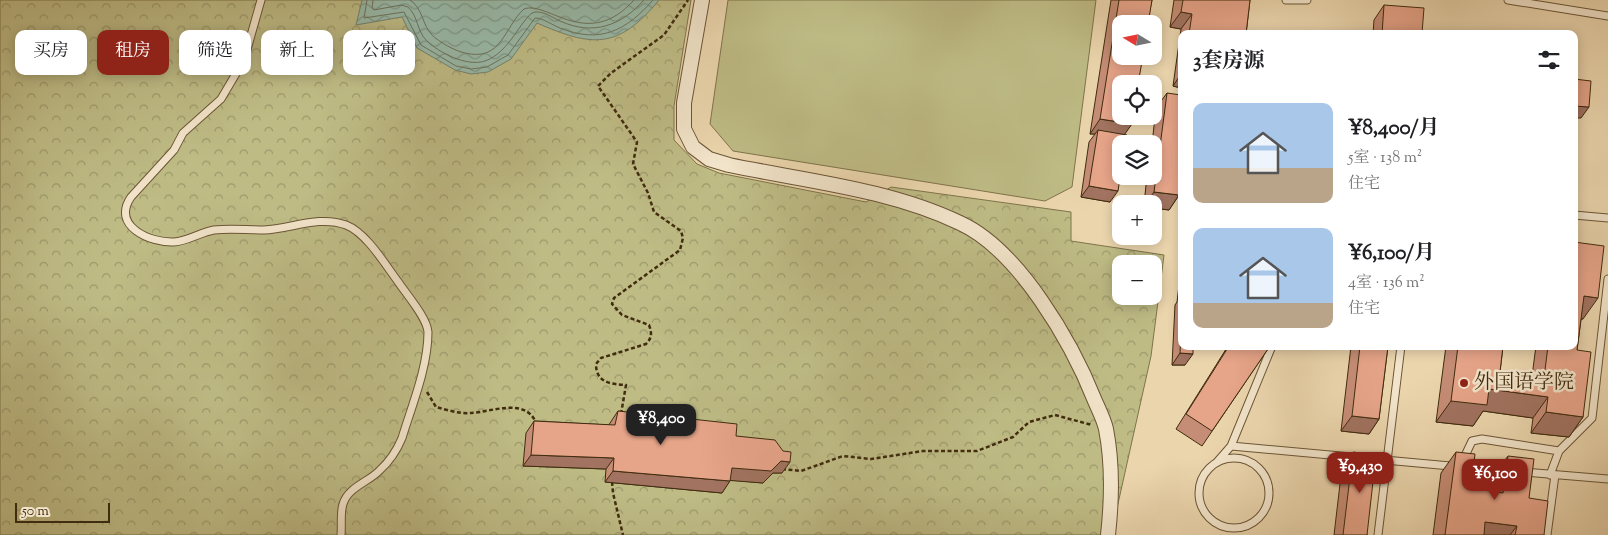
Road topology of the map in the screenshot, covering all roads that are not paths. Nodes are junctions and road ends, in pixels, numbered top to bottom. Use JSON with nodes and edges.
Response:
{"nodes":[{"id":1,"x":262,"y":0,"type":"edge"},
{"id":2,"x":702,"y":0,"type":"edge"},
{"id":3,"x":1286,"y":0,"type":"edge"},
{"id":4,"x":1307,"y":0,"type":"edge"},
{"id":5,"x":1508,"y":0,"type":"edge"},
{"id":6,"x":1608,"y":16,"type":"edge"},
{"id":7,"x":1578,"y":215,"type":"edge"},
{"id":8,"x":1608,"y":218,"type":"edge"},
{"id":9,"x":1608,"y":279,"type":"edge"},
{"id":10,"x":1270,"y":350,"type":"edge"},
{"id":11,"x":1401,"y":350,"type":"edge"},
{"id":12,"x":1231,"y":446,"type":"junction"},
{"id":13,"x":1559,"y":451,"type":"junction"},
{"id":14,"x":1388,"y":460,"type":"junction"},
{"id":15,"x":1217,"y":463,"type":"junction"},
{"id":16,"x":1460,"y":467,"type":"junction"},
{"id":17,"x":1553,"y":475,"type":"junction"},
{"id":18,"x":1608,"y":479,"type":"edge"},
{"id":19,"x":342,"y":535,"type":"edge"},
{"id":20,"x":1108,"y":535,"type":"edge"},
{"id":21,"x":1378,"y":535,"type":"edge"},
{"id":22,"x":1547,"y":535,"type":"edge"}],
"edges":[{"from":1,"to":19,"type":"lane"},
{"from":2,"to":20,"type":"street"},
{"from":3,"to":4,"type":"lane"},
{"from":5,"to":6,"type":"lane"},
{"from":7,"to":8,"type":"lane"},
{"from":9,"to":13,"type":"lane"},
{"from":10,"to":12,"type":"lane"},
{"from":11,"to":14,"type":"lane"},
{"from":12,"to":14,"type":"lane"},
{"from":12,"to":15,"type":"lane"},
{"from":13,"to":16,"type":"lane"},
{"from":13,"to":17,"type":"lane"},
{"from":14,"to":16,"type":"lane"},
{"from":14,"to":21,"type":"lane"},
{"from":15,"to":15,"type":"lane"},
{"from":16,"to":17,"type":"lane"},
{"from":17,"to":18,"type":"lane"},
{"from":17,"to":22,"type":"lane"}]}
